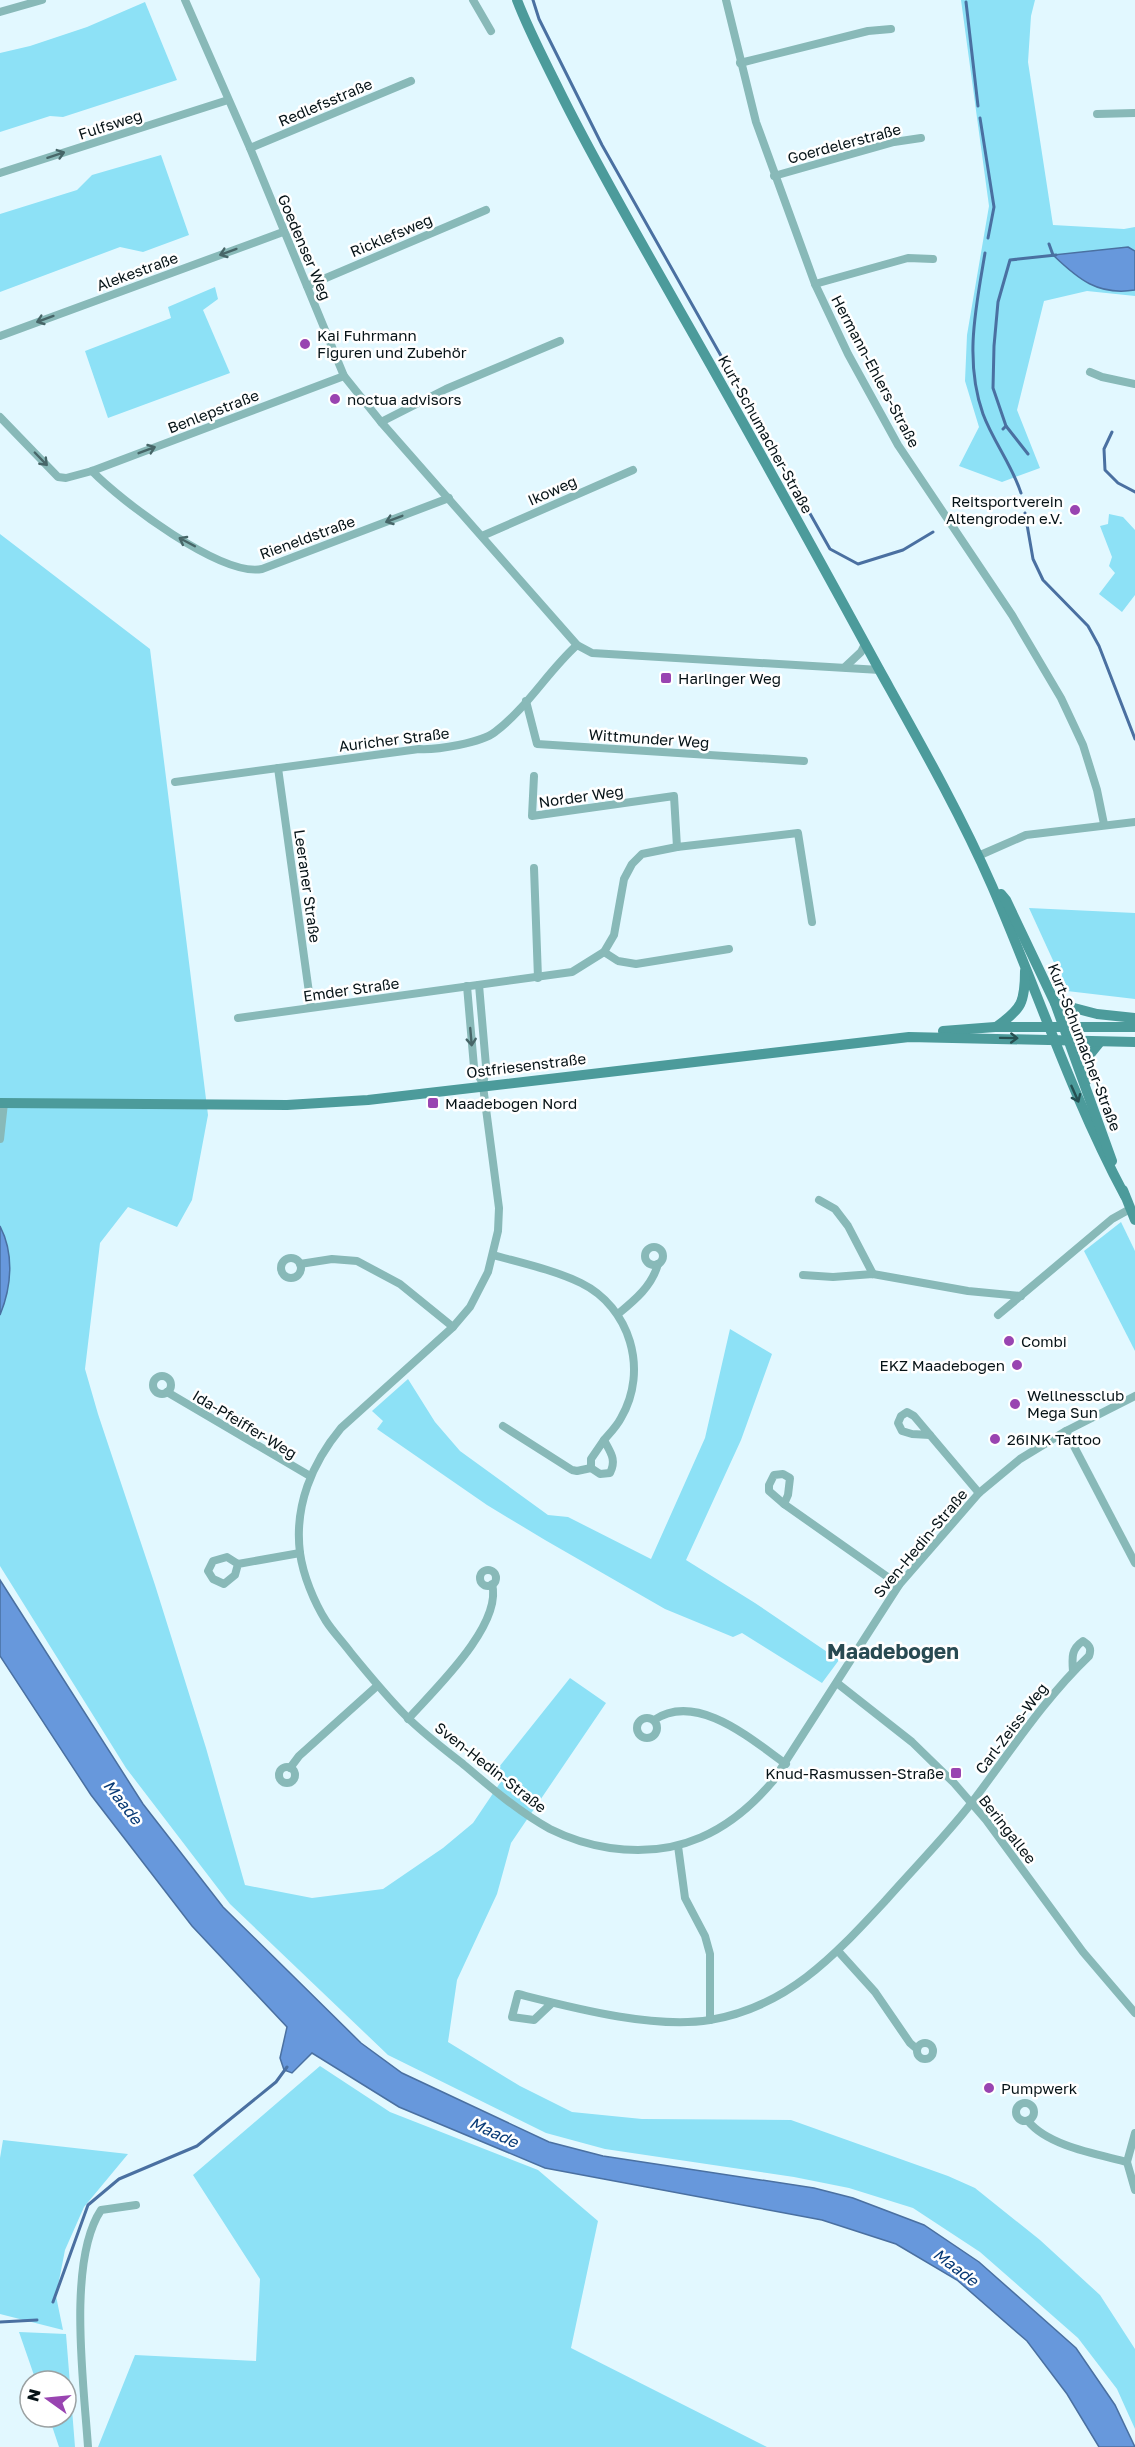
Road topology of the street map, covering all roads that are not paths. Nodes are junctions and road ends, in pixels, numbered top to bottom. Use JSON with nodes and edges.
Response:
{"nodes":[{"id":1,"x":42,"y":0,"type":"edge"},
{"id":2,"x":185,"y":0,"type":"edge"},
{"id":3,"x":473,"y":0,"type":"edge"},
{"id":4,"x":517,"y":0,"type":"edge"},
{"id":5,"x":726,"y":0,"type":"edge"},
{"id":6,"x":0,"y":12,"type":"edge"},
{"id":7,"x":891,"y":28,"type":"dead end"},
{"id":8,"x":491,"y":31,"type":"dead end"},
{"id":9,"x":740,"y":63,"type":"junction"},
{"id":10,"x":411,"y":81,"type":"dead end"},
{"id":11,"x":228,"y":100,"type":"junction"},
{"id":12,"x":1135,"y":112,"type":"edge"},
{"id":13,"x":1097,"y":114,"type":"dead end"},
{"id":14,"x":921,"y":138,"type":"dead end"},
{"id":15,"x":250,"y":148,"type":"junction"},
{"id":16,"x":0,"y":173,"type":"edge"},
{"id":17,"x":774,"y":176,"type":"junction"},
{"id":18,"x":486,"y":210,"type":"dead end"},
{"id":19,"x":283,"y":232,"type":"junction"},
{"id":20,"x":933,"y":259,"type":"dead end"},
{"id":21,"x":815,"y":284,"type":"junction"},
{"id":22,"x":307,"y":286,"type":"junction"},
{"id":23,"x":0,"y":336,"type":"edge"},
{"id":24,"x":560,"y":341,"type":"dead end"},
{"id":25,"x":1090,"y":372,"type":"dead end"},
{"id":26,"x":344,"y":376,"type":"junction"},
{"id":27,"x":1135,"y":384,"type":"edge"},
{"id":28,"x":0,"y":417,"type":"edge"},
{"id":29,"x":381,"y":422,"type":"junction"},
{"id":30,"x":633,"y":470,"type":"dead end"},
{"id":31,"x":92,"y":471,"type":"junction"},
{"id":32,"x":448,"y":498,"type":"junction"},
{"id":33,"x":482,"y":536,"type":"junction"},
{"id":34,"x":865,"y":644,"type":"junction"},
{"id":35,"x":578,"y":645,"type":"junction"},
{"id":36,"x":845,"y":667,"type":"junction"},
{"id":37,"x":880,"y":670,"type":"junction"},
{"id":38,"x":526,"y":701,"type":"junction"},
{"id":39,"x":804,"y":761,"type":"dead end"},
{"id":40,"x":279,"y":768,"type":"junction"},
{"id":41,"x":534,"y":776,"type":"dead end"},
{"id":42,"x":175,"y":782,"type":"dead end"},
{"id":43,"x":1135,"y":822,"type":"edge"},
{"id":44,"x":1104,"y":824,"type":"junction"},
{"id":45,"x":677,"y":847,"type":"junction"},
{"id":46,"x":978,"y":856,"type":"junction"},
{"id":47,"x":534,"y":868,"type":"dead end"},
{"id":48,"x":991,"y":882,"type":"junction"},
{"id":49,"x":812,"y":922,"type":"dead end"},
{"id":50,"x":729,"y":949,"type":"dead end"},
{"id":51,"x":604,"y":952,"type":"junction"},
{"id":52,"x":1025,"y":964,"type":"junction"},
{"id":53,"x":538,"y":978,"type":"junction"},
{"id":54,"x":479,"y":985,"type":"junction"},
{"id":55,"x":467,"y":986,"type":"junction"},
{"id":56,"x":1055,"y":1003,"type":"junction"},
{"id":57,"x":311,"y":1007,"type":"junction"},
{"id":58,"x":238,"y":1018,"type":"dead end"},
{"id":59,"x":1135,"y":1018,"type":"edge"},
{"id":60,"x":1049,"y":1027,"type":"junction"},
{"id":61,"x":1064,"y":1027,"type":"junction"},
{"id":62,"x":1135,"y":1027,"type":"edge"},
{"id":63,"x":995,"y":1028,"type":"junction"},
{"id":64,"x":909,"y":1037,"type":"junction"},
{"id":65,"x":1054,"y":1040,"type":"junction"},
{"id":66,"x":1068,"y":1040,"type":"junction"},
{"id":67,"x":1100,"y":1041,"type":"junction"},
{"id":68,"x":1135,"y":1042,"type":"edge"},
{"id":69,"x":1085,"y":1084,"type":"junction"},
{"id":70,"x":483,"y":1086,"type":"junction"},
{"id":71,"x":2,"y":1103,"type":"edge"},
{"id":72,"x":0,"y":1139,"type":"edge"},
{"id":73,"x":1125,"y":1196,"type":"junction"},
{"id":74,"x":819,"y":1200,"type":"dead end"},
{"id":75,"x":1133,"y":1214,"type":"edge"},
{"id":76,"x":493,"y":1255,"type":"junction"},
{"id":77,"x":300,"y":1264,"type":"dead end"},
{"id":78,"x":658,"y":1264,"type":"dead end"},
{"id":79,"x":873,"y":1274,"type":"junction"},
{"id":80,"x":803,"y":1275,"type":"dead end"},
{"id":81,"x":1021,"y":1296,"type":"junction"},
{"id":82,"x":618,"y":1314,"type":"junction"},
{"id":83,"x":998,"y":1315,"type":"dead end"},
{"id":84,"x":453,"y":1327,"type":"junction"},
{"id":85,"x":168,"y":1392,"type":"dead end"},
{"id":86,"x":1135,"y":1396,"type":"edge"},
{"id":87,"x":503,"y":1426,"type":"dead end"},
{"id":88,"x":1066,"y":1431,"type":"junction"},
{"id":89,"x":930,"y":1435,"type":"dead end"},
{"id":90,"x":604,"y":1440,"type":"junction"},
{"id":91,"x":591,"y":1468,"type":"junction"},
{"id":92,"x":310,"y":1476,"type":"junction"},
{"id":93,"x":979,"y":1493,"type":"junction"},
{"id":94,"x":784,"y":1504,"type":"dead end"},
{"id":95,"x":300,"y":1553,"type":"junction"},
{"id":96,"x":1135,"y":1563,"type":"edge"},
{"id":97,"x":238,"y":1564,"type":"dead end"},
{"id":98,"x":492,"y":1584,"type":"dead end"},
{"id":99,"x":899,"y":1585,"type":"junction"},
{"id":100,"x":1073,"y":1671,"type":"dead end"},
{"id":101,"x":837,"y":1683,"type":"junction"},
{"id":102,"x":377,"y":1686,"type":"junction"},
{"id":103,"x":408,"y":1719,"type":"junction"},
{"id":104,"x":654,"y":1720,"type":"dead end"},
{"id":105,"x":786,"y":1764,"type":"junction"},
{"id":106,"x":290,"y":1768,"type":"dead end"},
{"id":107,"x":971,"y":1803,"type":"junction"},
{"id":108,"x":678,"y":1846,"type":"junction"},
{"id":109,"x":838,"y":1951,"type":"junction"},
{"id":110,"x":552,"y":2003,"type":"junction"},
{"id":111,"x":1135,"y":2013,"type":"edge"},
{"id":112,"x":710,"y":2020,"type":"junction"},
{"id":113,"x":917,"y":2049,"type":"dead end"},
{"id":114,"x":1028,"y":2121,"type":"dead end"},
{"id":115,"x":1135,"y":2133,"type":"edge"},
{"id":116,"x":1127,"y":2162,"type":"junction"},
{"id":117,"x":1135,"y":2190,"type":"edge"},
{"id":118,"x":136,"y":2205,"type":"dead end"},
{"id":119,"x":88,"y":2447,"type":"edge"}],
"edges":[{"from":1,"to":6,"type":"street"},
{"from":2,"to":11,"type":"street","name":"Goedenser Weg"},
{"from":3,"to":8,"type":"street"},
{"from":4,"to":34,"type":"main road","name":"Kurt-Schumacher-Straße"},
{"from":5,"to":9,"type":"street","name":"Hermann-Ehlers-Straße"},
{"from":7,"to":9,"type":"street"},
{"from":9,"to":17,"type":"street","name":"Hermann-Ehlers-Straße"},
{"from":10,"to":15,"type":"street","name":"Redlefsstraße"},
{"from":11,"to":15,"type":"street","name":"Goedenser Weg"},
{"from":16,"to":11,"type":"street","name":"Fulfsweg","one_way":true},
{"from":12,"to":13,"type":"street"},
{"from":14,"to":17,"type":"street","name":"Goerdelerstraße"},
{"from":15,"to":19,"type":"street","name":"Goedenser Weg"},
{"from":17,"to":21,"type":"street","name":"Hermann-Ehlers-Straße"},
{"from":18,"to":22,"type":"street","name":"Ricklefsweg"},
{"from":19,"to":22,"type":"street","name":"Goedenser Weg"},
{"from":19,"to":23,"type":"street","name":"Alekestraße","one_way":true},
{"from":20,"to":21,"type":"street"},
{"from":21,"to":44,"type":"street","name":"Hermann-Ehlers-Straße"},
{"from":22,"to":26,"type":"street","name":"Goedenser Weg"},
{"from":24,"to":29,"type":"street"},
{"from":25,"to":27,"type":"street"},
{"from":26,"to":29,"type":"street","name":"Goedenser Weg"},
{"from":31,"to":26,"type":"street","name":"Benlepstraße","one_way":true},
{"from":28,"to":31,"type":"street","name":"Benlepstraße","one_way":true},
{"from":29,"to":32,"type":"street","name":"Goedenser Weg"},
{"from":30,"to":33,"type":"street","name":"Ikoweg"},
{"from":32,"to":31,"type":"street","name":"Rieneldstraße","one_way":true},
{"from":32,"to":33,"type":"street","name":"Goedenser Weg"},
{"from":33,"to":35,"type":"street","name":"Goedenser Weg"},
{"from":34,"to":36,"type":"street"},
{"from":34,"to":37,"type":"main road","name":"Kurt-Schumacher-Straße"},
{"from":35,"to":36,"type":"street"},
{"from":35,"to":38,"type":"street","name":"Auricher Straße"},
{"from":36,"to":37,"type":"street"},
{"from":37,"to":46,"type":"main road","name":"Kurt-Schumacher-Straße"},
{"from":38,"to":39,"type":"street","name":"Wittmunder Weg"},
{"from":38,"to":40,"type":"street","name":"Auricher Straße"},
{"from":40,"to":42,"type":"street","name":"Auricher Straße"},
{"from":40,"to":57,"type":"street","name":"Leeraner Straße"},
{"from":41,"to":45,"type":"street","name":"Norder Weg"},
{"from":43,"to":44,"type":"street"},
{"from":44,"to":46,"type":"street"},
{"from":45,"to":49,"type":"street"},
{"from":45,"to":51,"type":"street"},
{"from":46,"to":48,"type":"main road","name":"Kurt-Schumacher-Straße"},
{"from":47,"to":53,"type":"street"},
{"from":48,"to":52,"type":"main road","name":"Kurt-Schumacher-Straße"},
{"from":48,"to":56,"type":"main road","name":"Kurt-Schumacher-Straße"},
{"from":50,"to":51,"type":"street"},
{"from":51,"to":53,"type":"street","name":"Emder Straße"},
{"from":52,"to":60,"type":"main road","name":"Kurt-Schumacher-Straße"},
{"from":52,"to":63,"type":"main road"},
{"from":53,"to":54,"type":"street","name":"Emder Straße"},
{"from":54,"to":55,"type":"street","name":"Emder Straße"},
{"from":54,"to":70,"type":"street"},
{"from":55,"to":57,"type":"street","name":"Emder Straße"},
{"from":55,"to":70,"type":"street","one_way":true},
{"from":56,"to":59,"type":"main road"},
{"from":56,"to":61,"type":"main road","name":"Kurt-Schumacher-Straße"},
{"from":57,"to":58,"type":"street","name":"Emder Straße"},
{"from":60,"to":61,"type":"main road"},
{"from":60,"to":63,"type":"main road"},
{"from":60,"to":65,"type":"main road","name":"Kurt-Schumacher-Straße"},
{"from":61,"to":62,"type":"main road"},
{"from":61,"to":66,"type":"main road","name":"Kurt-Schumacher-Straße"},
{"from":63,"to":64,"type":"main road"},
{"from":64,"to":65,"type":"main road","name":"Ostfriesenstraße","one_way":true},
{"from":64,"to":70,"type":"main road","name":"Ostfriesenstraße"},
{"from":65,"to":66,"type":"main road","name":"Ostfriesenstraße"},
{"from":65,"to":73,"type":"main road","name":"Kurt-Schumacher-Straße","one_way":true},
{"from":66,"to":67,"type":"main road","name":"Ostfriesenstraße"},
{"from":66,"to":69,"type":"main road","name":"Kurt-Schumacher-Straße"},
{"from":67,"to":68,"type":"main road","name":"Ostfriesenstraße"},
{"from":67,"to":69,"type":"main road"},
{"from":69,"to":73,"type":"main road","name":"Kurt-Schumacher-Straße"},
{"from":70,"to":71,"type":"main road","name":"Ostfriesenstraße"},
{"from":70,"to":76,"type":"street","name":"Sven-Hedin-Straße"},
{"from":71,"to":72,"type":"street"},
{"from":73,"to":75,"type":"main road","name":"Kurt-Schumacher-Straße"},
{"from":74,"to":79,"type":"street"},
{"from":75,"to":81,"type":"street","name":"Kurt-Schumacher-Straße"},
{"from":76,"to":82,"type":"street"},
{"from":76,"to":84,"type":"street","name":"Sven-Hedin-Straße"},
{"from":77,"to":84,"type":"street"},
{"from":78,"to":82,"type":"street"},
{"from":79,"to":80,"type":"street"},
{"from":79,"to":81,"type":"street"},
{"from":81,"to":83,"type":"street","name":"Kurt-Schumacher-Straße"},
{"from":82,"to":90,"type":"street"},
{"from":84,"to":92,"type":"street","name":"Sven-Hedin-Straße"},
{"from":85,"to":92,"type":"street","name":"Ida-Pfeiffer-Weg"},
{"from":86,"to":88,"type":"street","name":"Sven-Hedin-Straße"},
{"from":87,"to":91,"type":"street"},
{"from":88,"to":93,"type":"street","name":"Sven-Hedin-Straße"},
{"from":88,"to":96,"type":"street"},
{"from":89,"to":93,"type":"street"},
{"from":90,"to":91,"type":"street"},
{"from":90,"to":91,"type":"street"},
{"from":92,"to":95,"type":"street","name":"Sven-Hedin-Straße"},
{"from":93,"to":99,"type":"street","name":"Sven-Hedin-Straße"},
{"from":94,"to":99,"type":"street"},
{"from":95,"to":97,"type":"street"},
{"from":95,"to":102,"type":"street","name":"Sven-Hedin-Straße"},
{"from":98,"to":103,"type":"street"},
{"from":99,"to":101,"type":"street","name":"Sven-Hedin-Straße"},
{"from":100,"to":107,"type":"street","name":"Carl-Zeiss-Weg"},
{"from":101,"to":105,"type":"street","name":"Sven-Hedin-Straße"},
{"from":101,"to":107,"type":"street","name":"Beringallee"},
{"from":102,"to":103,"type":"street","name":"Sven-Hedin-Straße"},
{"from":102,"to":106,"type":"street"},
{"from":103,"to":108,"type":"street","name":"Sven-Hedin-Straße"},
{"from":104,"to":105,"type":"street"},
{"from":105,"to":108,"type":"street","name":"Sven-Hedin-Straße"},
{"from":107,"to":109,"type":"street"},
{"from":107,"to":111,"type":"street","name":"Beringallee"},
{"from":108,"to":112,"type":"street"},
{"from":109,"to":112,"type":"street"},
{"from":109,"to":113,"type":"street"},
{"from":110,"to":110,"type":"street"},
{"from":110,"to":112,"type":"street"},
{"from":114,"to":116,"type":"street"},
{"from":115,"to":116,"type":"street"},
{"from":116,"to":117,"type":"street"},
{"from":118,"to":119,"type":"street"}]}
